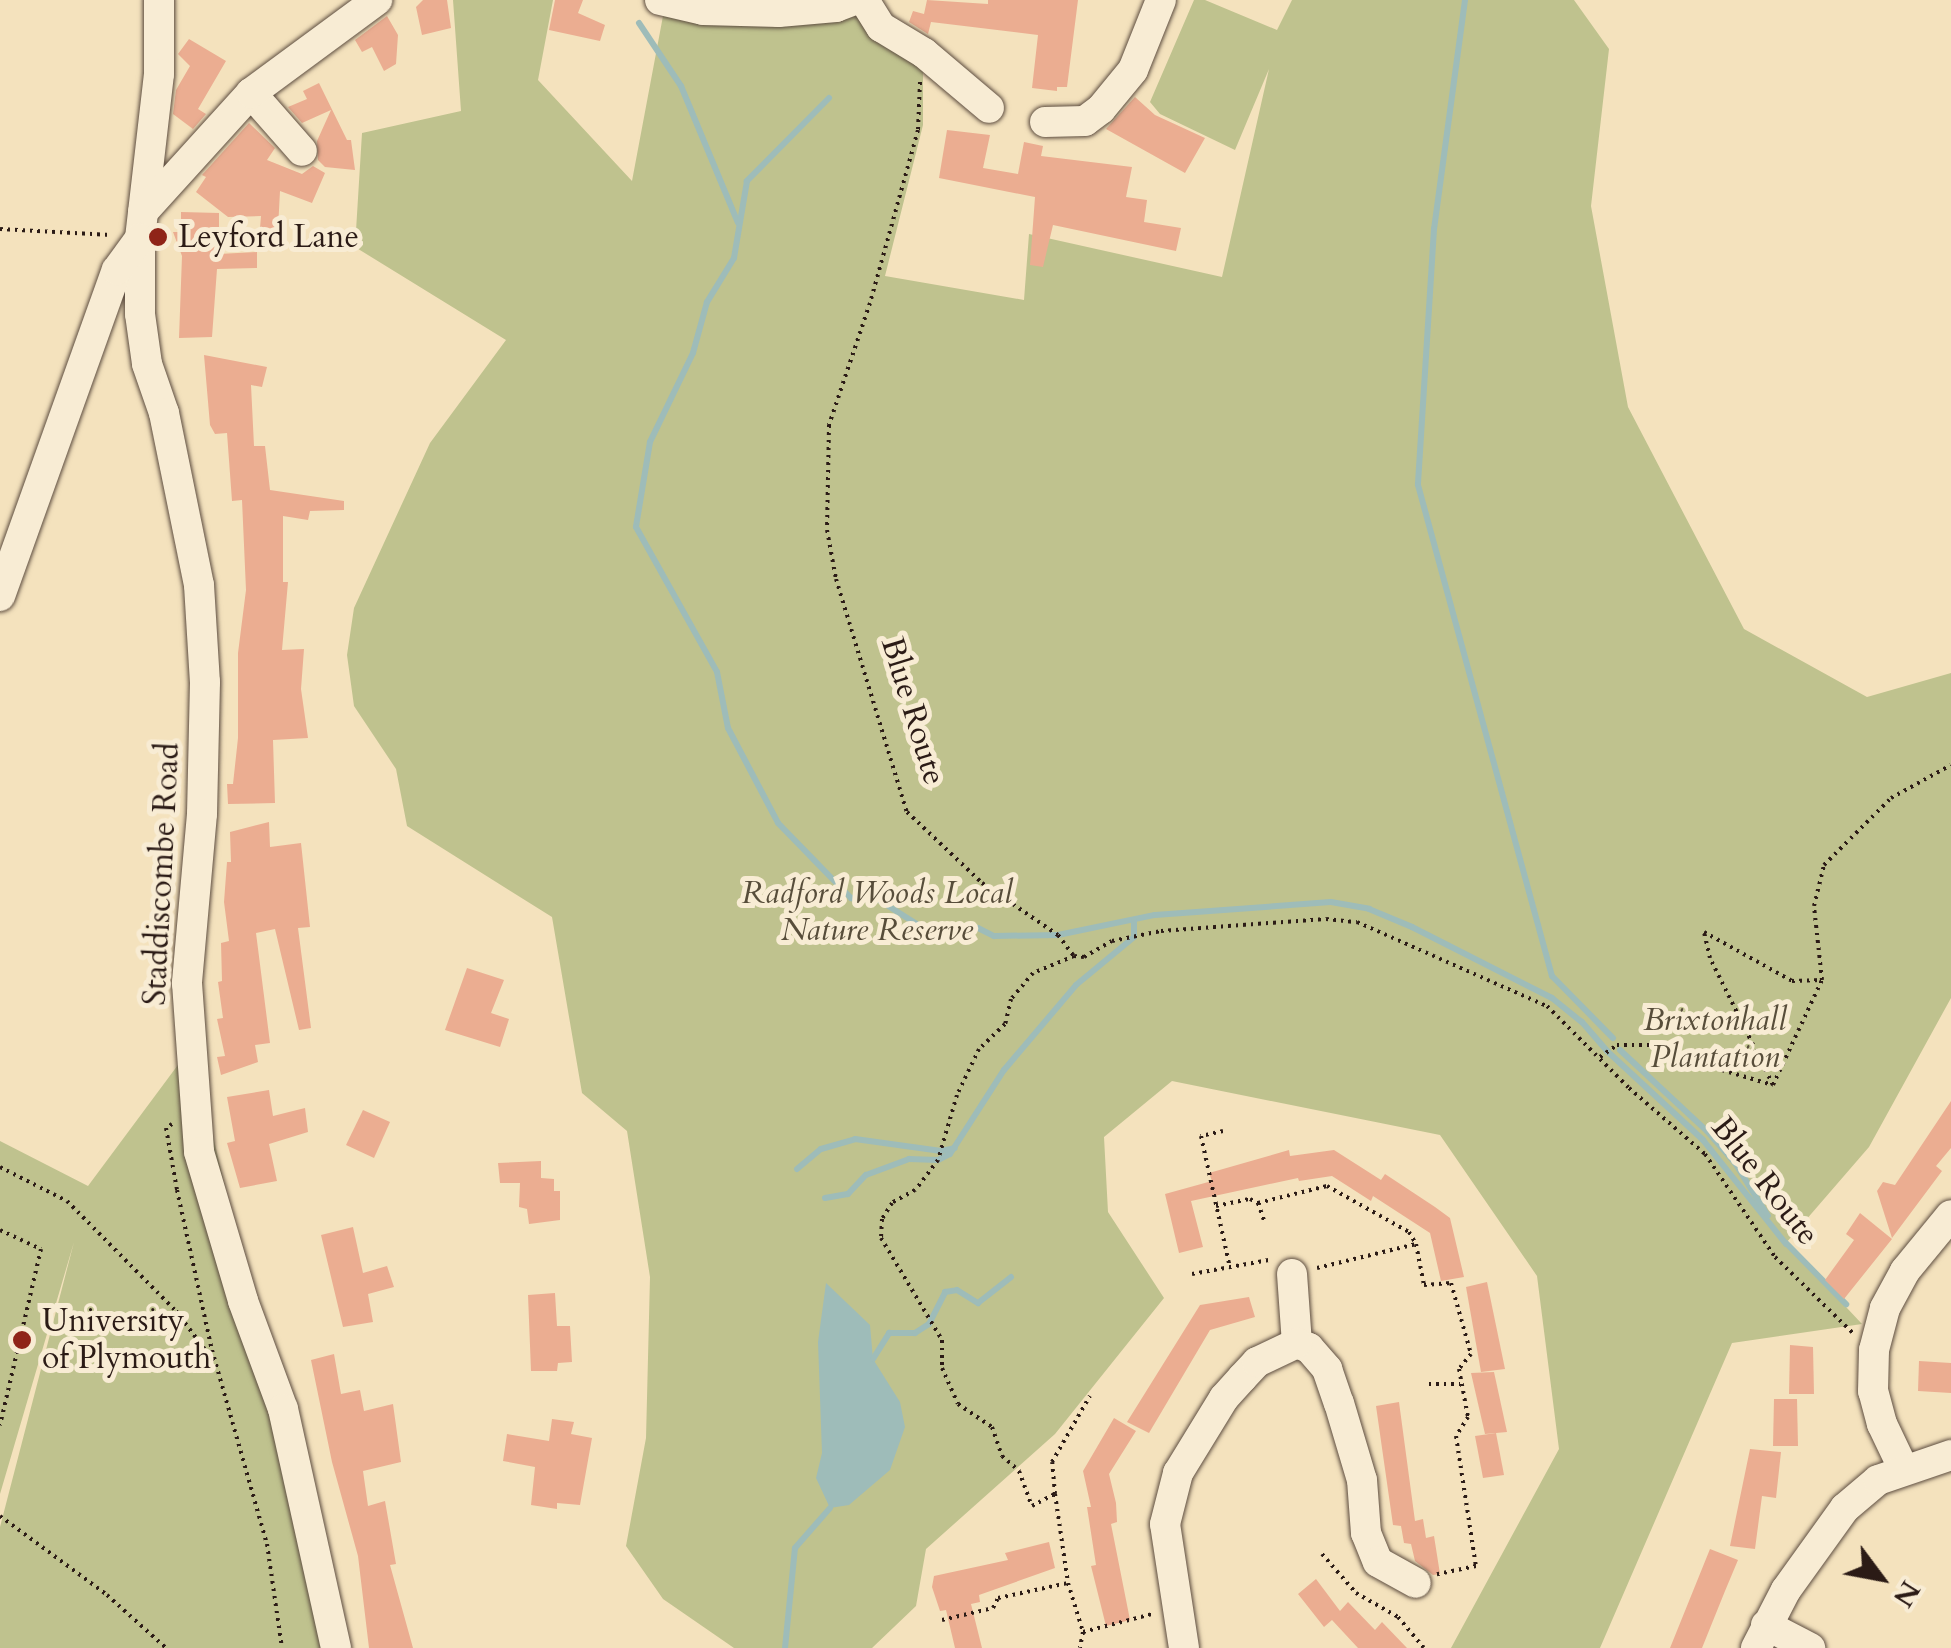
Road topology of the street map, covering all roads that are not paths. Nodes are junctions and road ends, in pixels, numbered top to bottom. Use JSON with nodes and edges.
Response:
{"nodes":[{"id":1,"x":159,"y":0,"type":"edge"},
{"id":2,"x":377,"y":0,"type":"edge"},
{"id":3,"x":660,"y":0,"type":"edge"},
{"id":4,"x":854,"y":0,"type":"edge"},
{"id":5,"x":864,"y":0,"type":"edge"},
{"id":6,"x":1162,"y":0,"type":"edge"},
{"id":7,"x":251,"y":93,"type":"junction"},
{"id":8,"x":990,"y":108,"type":"dead end"},
{"id":9,"x":1045,"y":122,"type":"dead end"},
{"id":10,"x":302,"y":151,"type":"dead end"},
{"id":11,"x":142,"y":225,"type":"junction"},
{"id":12,"x":0,"y":596,"type":"edge"},
{"id":13,"x":1951,"y":1215,"type":"edge"},
{"id":14,"x":1286,"y":1272,"type":"road end"},
{"id":15,"x":1297,"y":1343,"type":"junction"},
{"id":16,"x":1951,"y":1455,"type":"edge"},
{"id":17,"x":1903,"y":1468,"type":"junction"},
{"id":18,"x":1414,"y":1582,"type":"road end"},
{"id":19,"x":1761,"y":1636,"type":"edge"},
{"id":20,"x":336,"y":1648,"type":"edge"},
{"id":21,"x":1184,"y":1648,"type":"edge"},
{"id":22,"x":1810,"y":1648,"type":"edge"}],
"edges":[{"from":1,"to":11,"type":"street","name":"Staddiscombe Road"},
{"from":2,"to":7,"type":"street"},
{"from":3,"to":4,"type":"street"},
{"from":5,"to":8,"type":"street"},
{"from":6,"to":9,"type":"street"},
{"from":7,"to":10,"type":"street"},
{"from":7,"to":11,"type":"street"},
{"from":11,"to":12,"type":"street"},
{"from":11,"to":20,"type":"street","name":"Staddiscombe Road"},
{"from":13,"to":17,"type":"street"},
{"from":14,"to":15,"type":"street"},
{"from":15,"to":18,"type":"street"},
{"from":15,"to":21,"type":"street"},
{"from":16,"to":17,"type":"street"},
{"from":17,"to":19,"type":"street"},
{"from":19,"to":22,"type":"street"}]}
